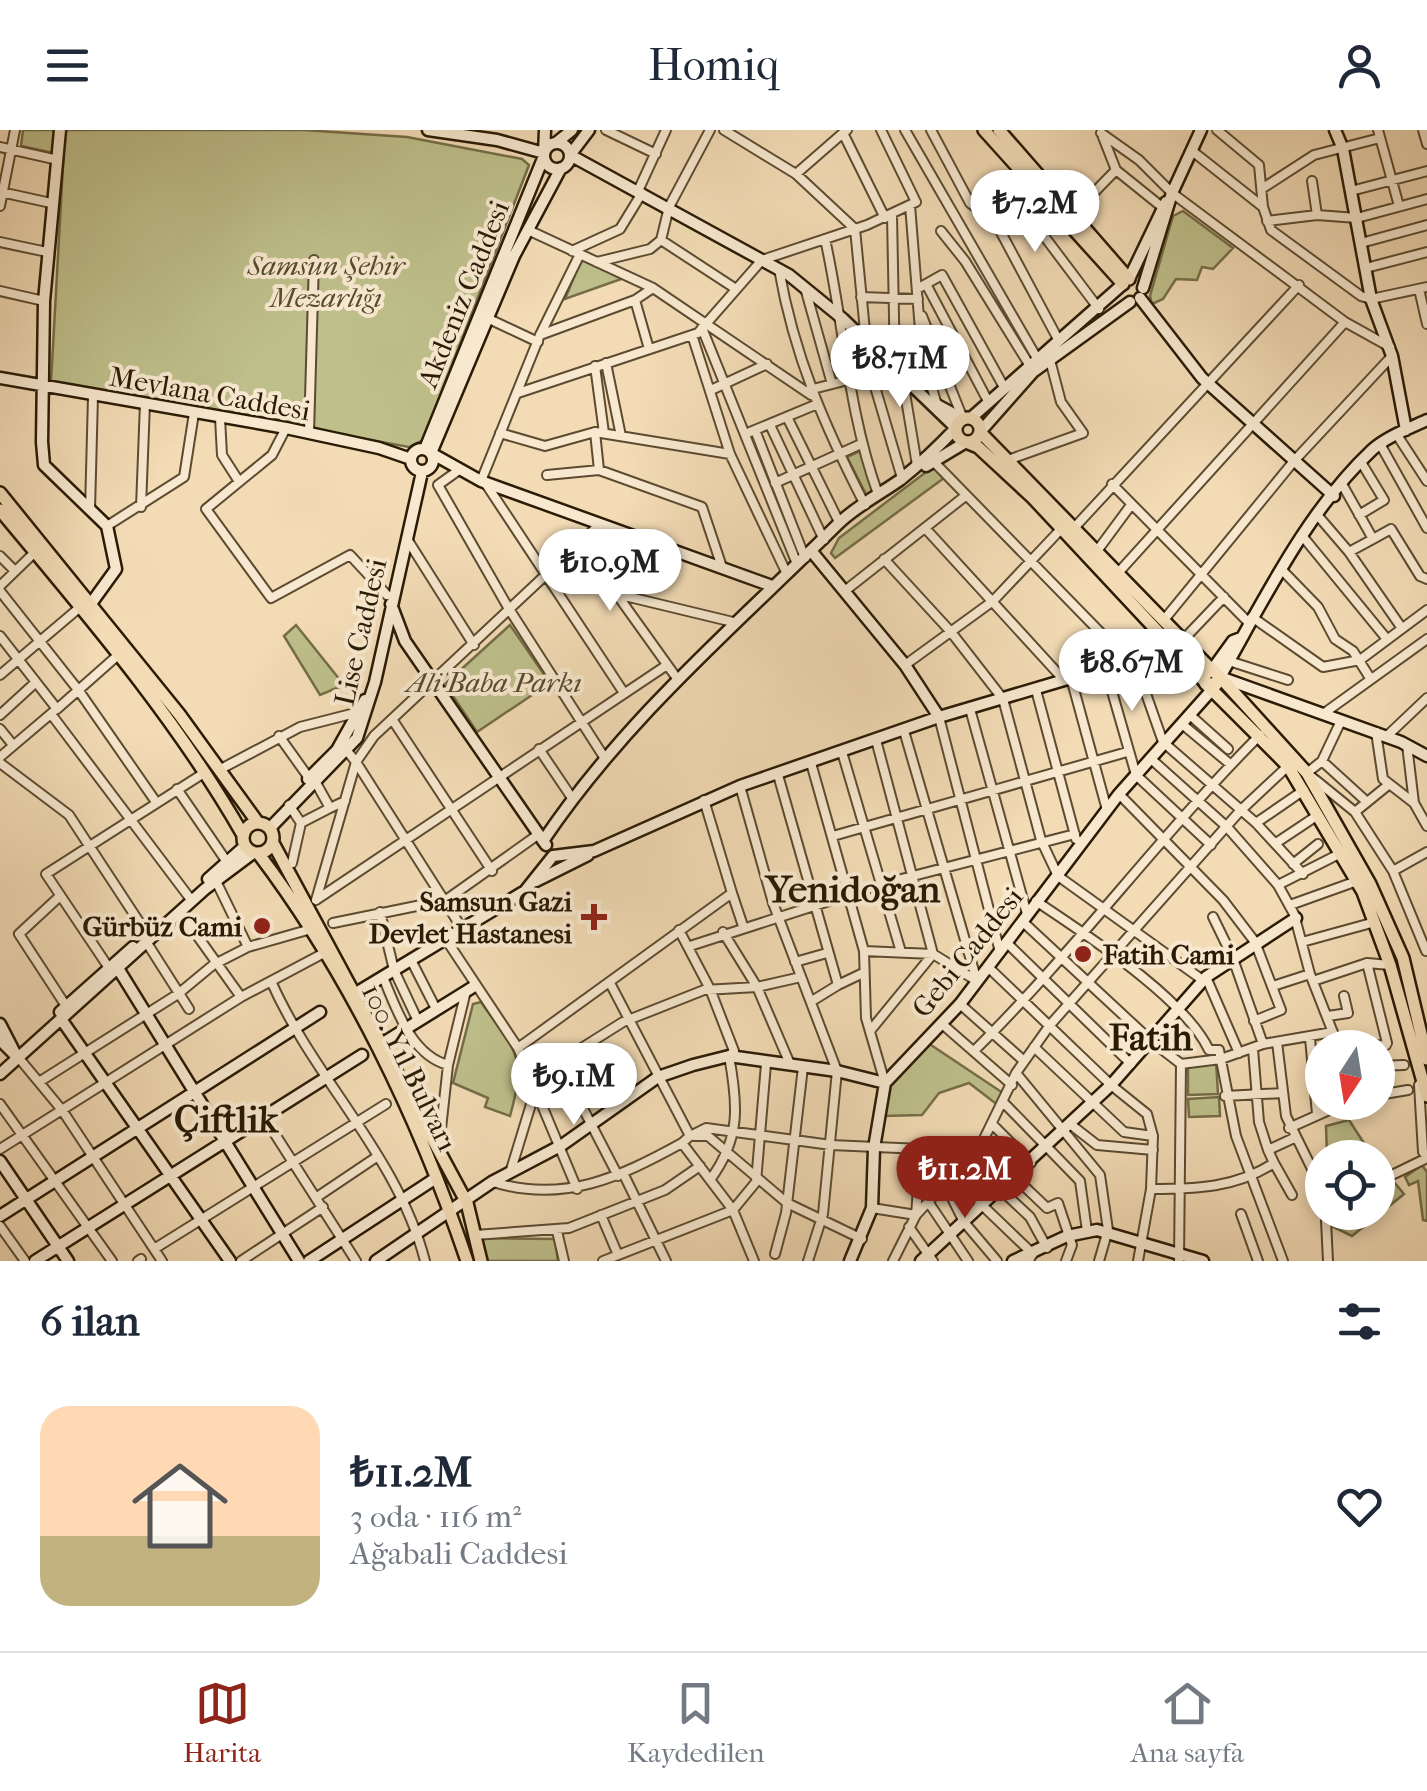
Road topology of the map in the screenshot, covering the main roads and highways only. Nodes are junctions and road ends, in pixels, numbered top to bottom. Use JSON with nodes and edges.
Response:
{"nodes":[{"id":1,"x":60,"y":130,"type":"edge"},
{"id":2,"x":428,"y":130,"type":"edge"},
{"id":3,"x":545,"y":130,"type":"edge"},
{"id":4,"x":572,"y":130,"type":"edge"},
{"id":5,"x":588,"y":130,"type":"edge"},
{"id":6,"x":984,"y":130,"type":"edge"},
{"id":7,"x":999,"y":130,"type":"edge"},
{"id":8,"x":1335,"y":130,"type":"edge"},
{"id":9,"x":1199,"y":131,"type":"edge"},
{"id":10,"x":556,"y":143,"type":"junction"},
{"id":11,"x":544,"y":154,"type":"junction"},
{"id":12,"x":566,"y":163,"type":"junction"},
{"id":13,"x":1172,"y":192,"type":"junction"},
{"id":14,"x":1126,"y":282,"type":"junction"},
{"id":15,"x":1138,"y":296,"type":"junction"},
{"id":16,"x":1039,"y":362,"type":"junction"},
{"id":17,"x":0,"y":378,"type":"edge"},
{"id":18,"x":40,"y":385,"type":"junction"},
{"id":19,"x":1427,"y":420,"type":"edge"},
{"id":20,"x":963,"y":422,"type":"junction"},
{"id":21,"x":980,"y":432,"type":"junction"},
{"id":22,"x":1402,"y":432,"type":"junction"},
{"id":23,"x":966,"y":442,"type":"junction"},
{"id":24,"x":421,"y":461,"type":"junction"},
{"id":25,"x":0,"y":493,"type":"edge"},
{"id":26,"x":1334,"y":496,"type":"junction"},
{"id":27,"x":0,"y":510,"type":"edge"},
{"id":28,"x":1068,"y":528,"type":"junction"},
{"id":29,"x":824,"y":540,"type":"junction"},
{"id":30,"x":805,"y":558,"type":"junction"},
{"id":31,"x":772,"y":586,"type":"junction"},
{"id":32,"x":388,"y":599,"type":"junction"},
{"id":33,"x":85,"y":607,"type":"junction"},
{"id":34,"x":1242,"y":638,"type":"junction"},
{"id":35,"x":1209,"y":679,"type":"junction"},
{"id":36,"x":939,"y":717,"type":"junction"},
{"id":37,"x":1427,"y":756,"type":"edge"},
{"id":38,"x":312,"y":780,"type":"junction"},
{"id":39,"x":264,"y":825,"type":"junction"},
{"id":40,"x":541,"y":838,"type":"junction"},
{"id":41,"x":273,"y":843,"type":"junction"},
{"id":42,"x":250,"y":847,"type":"junction"},
{"id":43,"x":1344,"y":850,"type":"junction"},
{"id":44,"x":594,"y":851,"type":"junction"},
{"id":45,"x":553,"y":856,"type":"junction"},
{"id":46,"x":535,"y":881,"type":"junction"},
{"id":47,"x":1296,"y":918,"type":"road end"},
{"id":48,"x":147,"y":938,"type":"junction"},
{"id":49,"x":114,"y":969,"type":"junction"},
{"id":50,"x":470,"y":989,"type":"road end"},
{"id":51,"x":356,"y":993,"type":"junction"},
{"id":52,"x":320,"y":1012,"type":"dead end"},
{"id":53,"x":61,"y":1020,"type":"junction"},
{"id":54,"x":0,"y":1024,"type":"edge"},
{"id":55,"x":1423,"y":1024,"type":"edge"},
{"id":56,"x":0,"y":1040,"type":"edge"},
{"id":57,"x":382,"y":1043,"type":"junction"},
{"id":58,"x":1426,"y":1053,"type":"edge"},
{"id":59,"x":16,"y":1054,"type":"junction"},
{"id":60,"x":362,"y":1055,"type":"dead end"},
{"id":61,"x":0,"y":1066,"type":"edge"},
{"id":62,"x":0,"y":1074,"type":"edge"},
{"id":63,"x":885,"y":1084,"type":"junction"},
{"id":64,"x":194,"y":1094,"type":"junction"},
{"id":65,"x":1427,"y":1096,"type":"edge"},
{"id":66,"x":139,"y":1130,"type":"junction"},
{"id":67,"x":228,"y":1142,"type":"junction"},
{"id":68,"x":0,"y":1161,"type":"edge"},
{"id":69,"x":172,"y":1177,"type":"junction"},
{"id":70,"x":436,"y":1178,"type":"junction"},
{"id":71,"x":27,"y":1199,"type":"junction"},
{"id":72,"x":466,"y":1202,"type":"junction"},
{"id":73,"x":452,"y":1212,"type":"junction"},
{"id":74,"x":0,"y":1216,"type":"edge"},
{"id":75,"x":58,"y":1247,"type":"junction"},
{"id":76,"x":1180,"y":1257,"type":"edge"},
{"id":77,"x":932,"y":1258,"type":"edge"},
{"id":78,"x":1031,"y":1258,"type":"edge"},
{"id":79,"x":35,"y":1261,"type":"edge"},
{"id":80,"x":68,"y":1261,"type":"edge"},
{"id":81,"x":230,"y":1261,"type":"edge"},
{"id":82,"x":300,"y":1261,"type":"edge"},
{"id":83,"x":309,"y":1261,"type":"edge"},
{"id":84,"x":376,"y":1261,"type":"edge"},
{"id":85,"x":466,"y":1261,"type":"edge"},
{"id":86,"x":481,"y":1261,"type":"edge"},
{"id":87,"x":850,"y":1261,"type":"edge"},
{"id":88,"x":920,"y":1261,"type":"edge"},
{"id":89,"x":1012,"y":1261,"type":"edge"},
{"id":90,"x":1203,"y":1261,"type":"edge"}],
"edges":[{"from":1,"to":18,"type":"main road"},
{"from":2,"to":11,"type":"main road"},
{"from":3,"to":11,"type":"main road"},
{"from":4,"to":10,"type":"main road"},
{"from":5,"to":12,"type":"main road","name":"Akdeniz Caddesi"},
{"from":6,"to":14,"type":"main road"},
{"from":7,"to":14,"type":"main road"},
{"from":8,"to":22,"type":"main road"},
{"from":9,"to":13,"type":"main road"},
{"from":10,"to":11,"type":"main road"},
{"from":10,"to":12,"type":"main road"},
{"from":11,"to":12,"type":"main road"},
{"from":11,"to":24,"type":"main road","name":"Akdeniz Caddesi"},
{"from":12,"to":20,"type":"main road"},
{"from":12,"to":24,"type":"main road","name":"Akdeniz Caddesi"},
{"from":13,"to":14,"type":"main road"},
{"from":13,"to":15,"type":"main road"},
{"from":14,"to":15,"type":"main road"},
{"from":14,"to":15,"type":"main road"},
{"from":14,"to":16,"type":"main road"},
{"from":15,"to":16,"type":"main road"},
{"from":15,"to":26,"type":"main road"},
{"from":16,"to":20,"type":"main road"},
{"from":16,"to":21,"type":"main road"},
{"from":17,"to":18,"type":"main road","name":"Mevlana Caddesi"},
{"from":18,"to":24,"type":"main road","name":"Mevlana Caddesi"},
{"from":18,"to":33,"type":"main road"},
{"from":19,"to":22,"type":"main road","name":"Gebi Caddesi"},
{"from":20,"to":21,"type":"main road"},
{"from":20,"to":23,"type":"main road"},
{"from":20,"to":29,"type":"main road"},
{"from":21,"to":23,"type":"main road"},
{"from":21,"to":28,"type":"main road"},
{"from":22,"to":26,"type":"main road","name":"Gebi Caddesi"},
{"from":23,"to":28,"type":"main road"},
{"from":23,"to":29,"type":"main road"},
{"from":24,"to":31,"type":"main road"},
{"from":24,"to":32,"type":"main road","name":"Lise Caddesi"},
{"from":24,"to":32,"type":"main road","name":"Lise Caddesi"},
{"from":25,"to":33,"type":"main road","name":"100. Yıl Bulvarı"},
{"from":26,"to":34,"type":"main road","name":"Gebi Caddesi"},
{"from":27,"to":33,"type":"main road","name":"100. Yıl Bulvarı"},
{"from":28,"to":35,"type":"main road"},
{"from":28,"to":35,"type":"main road"},
{"from":29,"to":30,"type":"main road"},
{"from":30,"to":31,"type":"main road"},
{"from":30,"to":36,"type":"main road"},
{"from":31,"to":40,"type":"main road"},
{"from":32,"to":38,"type":"main road","name":"Lise Caddesi"},
{"from":32,"to":38,"type":"main road","name":"Lise Caddesi"},
{"from":32,"to":40,"type":"main road"},
{"from":33,"to":39,"type":"main road","name":"100. Yıl Bulvarı"},
{"from":33,"to":42,"type":"main road","name":"100. Yıl Bulvarı"},
{"from":34,"to":35,"type":"main road","name":"Gebi Caddesi"},
{"from":34,"to":35,"type":"main road","name":"Gebi Caddesi"},
{"from":35,"to":36,"type":"main road"},
{"from":35,"to":37,"type":"main road"},
{"from":35,"to":43,"type":"main road"},
{"from":35,"to":43,"type":"main road"},
{"from":35,"to":63,"type":"main road","name":"Gebi Caddesi"},
{"from":36,"to":44,"type":"main road"},
{"from":38,"to":39,"type":"main road","name":"Lise Caddesi"},
{"from":38,"to":39,"type":"main road","name":"Lise Caddesi"},
{"from":39,"to":41,"type":"main road","name":"100. Yıl Bulvarı"},
{"from":39,"to":42,"type":"main road"},
{"from":40,"to":45,"type":"main road"},
{"from":41,"to":42,"type":"main road"},
{"from":41,"to":51,"type":"main road","name":"100. Yıl Bulvarı"},
{"from":42,"to":48,"type":"main road"},
{"from":42,"to":48,"type":"main road"},
{"from":42,"to":70,"type":"main road","name":"100. Yıl Bulvarı"},
{"from":43,"to":55,"type":"main road"},
{"from":43,"to":65,"type":"main road"},
{"from":44,"to":45,"type":"main road"},
{"from":44,"to":46,"type":"main road"},
{"from":45,"to":46,"type":"main road"},
{"from":46,"to":51,"type":"main road"},
{"from":47,"to":77,"type":"main road"},
{"from":48,"to":49,"type":"main road"},
{"from":49,"to":53,"type":"main road"},
{"from":49,"to":59,"type":"main road"},
{"from":49,"to":64,"type":"main road"},
{"from":50,"to":57,"type":"main road"},
{"from":51,"to":57,"type":"main road","name":"100. Yıl Bulvarı"},
{"from":52,"to":64,"type":"main road"},
{"from":53,"to":59,"type":"main road"},
{"from":53,"to":66,"type":"main road"},
{"from":54,"to":59,"type":"main road"},
{"from":55,"to":58,"type":"main road"},
{"from":56,"to":59,"type":"main road"},
{"from":57,"to":72,"type":"main road","name":"100. Yıl Bulvarı"},
{"from":59,"to":61,"type":"main road"},
{"from":59,"to":62,"type":"main road"},
{"from":60,"to":67,"type":"main road"},
{"from":63,"to":72,"type":"main road"},
{"from":63,"to":87,"type":"main road"},
{"from":64,"to":66,"type":"main road"},
{"from":64,"to":67,"type":"main road"},
{"from":66,"to":69,"type":"main road"},
{"from":66,"to":71,"type":"main road"},
{"from":67,"to":69,"type":"main road"},
{"from":67,"to":82,"type":"main road"},
{"from":68,"to":71,"type":"main road"},
{"from":69,"to":75,"type":"main road"},
{"from":69,"to":81,"type":"main road"},
{"from":70,"to":73,"type":"main road","name":"100. Yıl Bulvarı"},
{"from":70,"to":83,"type":"main road"},
{"from":71,"to":74,"type":"main road"},
{"from":71,"to":75,"type":"main road"},
{"from":72,"to":73,"type":"main road"},
{"from":72,"to":86,"type":"main road","name":"100. Yıl Bulvarı"},
{"from":73,"to":84,"type":"main road"},
{"from":73,"to":85,"type":"main road","name":"100. Yıl Bulvarı"},
{"from":75,"to":79,"type":"main road"},
{"from":75,"to":80,"type":"main road"},
{"from":76,"to":78,"type":"main road"},
{"from":76,"to":90,"type":"main road"},
{"from":77,"to":88,"type":"main road"},
{"from":78,"to":89,"type":"main road"}]}
